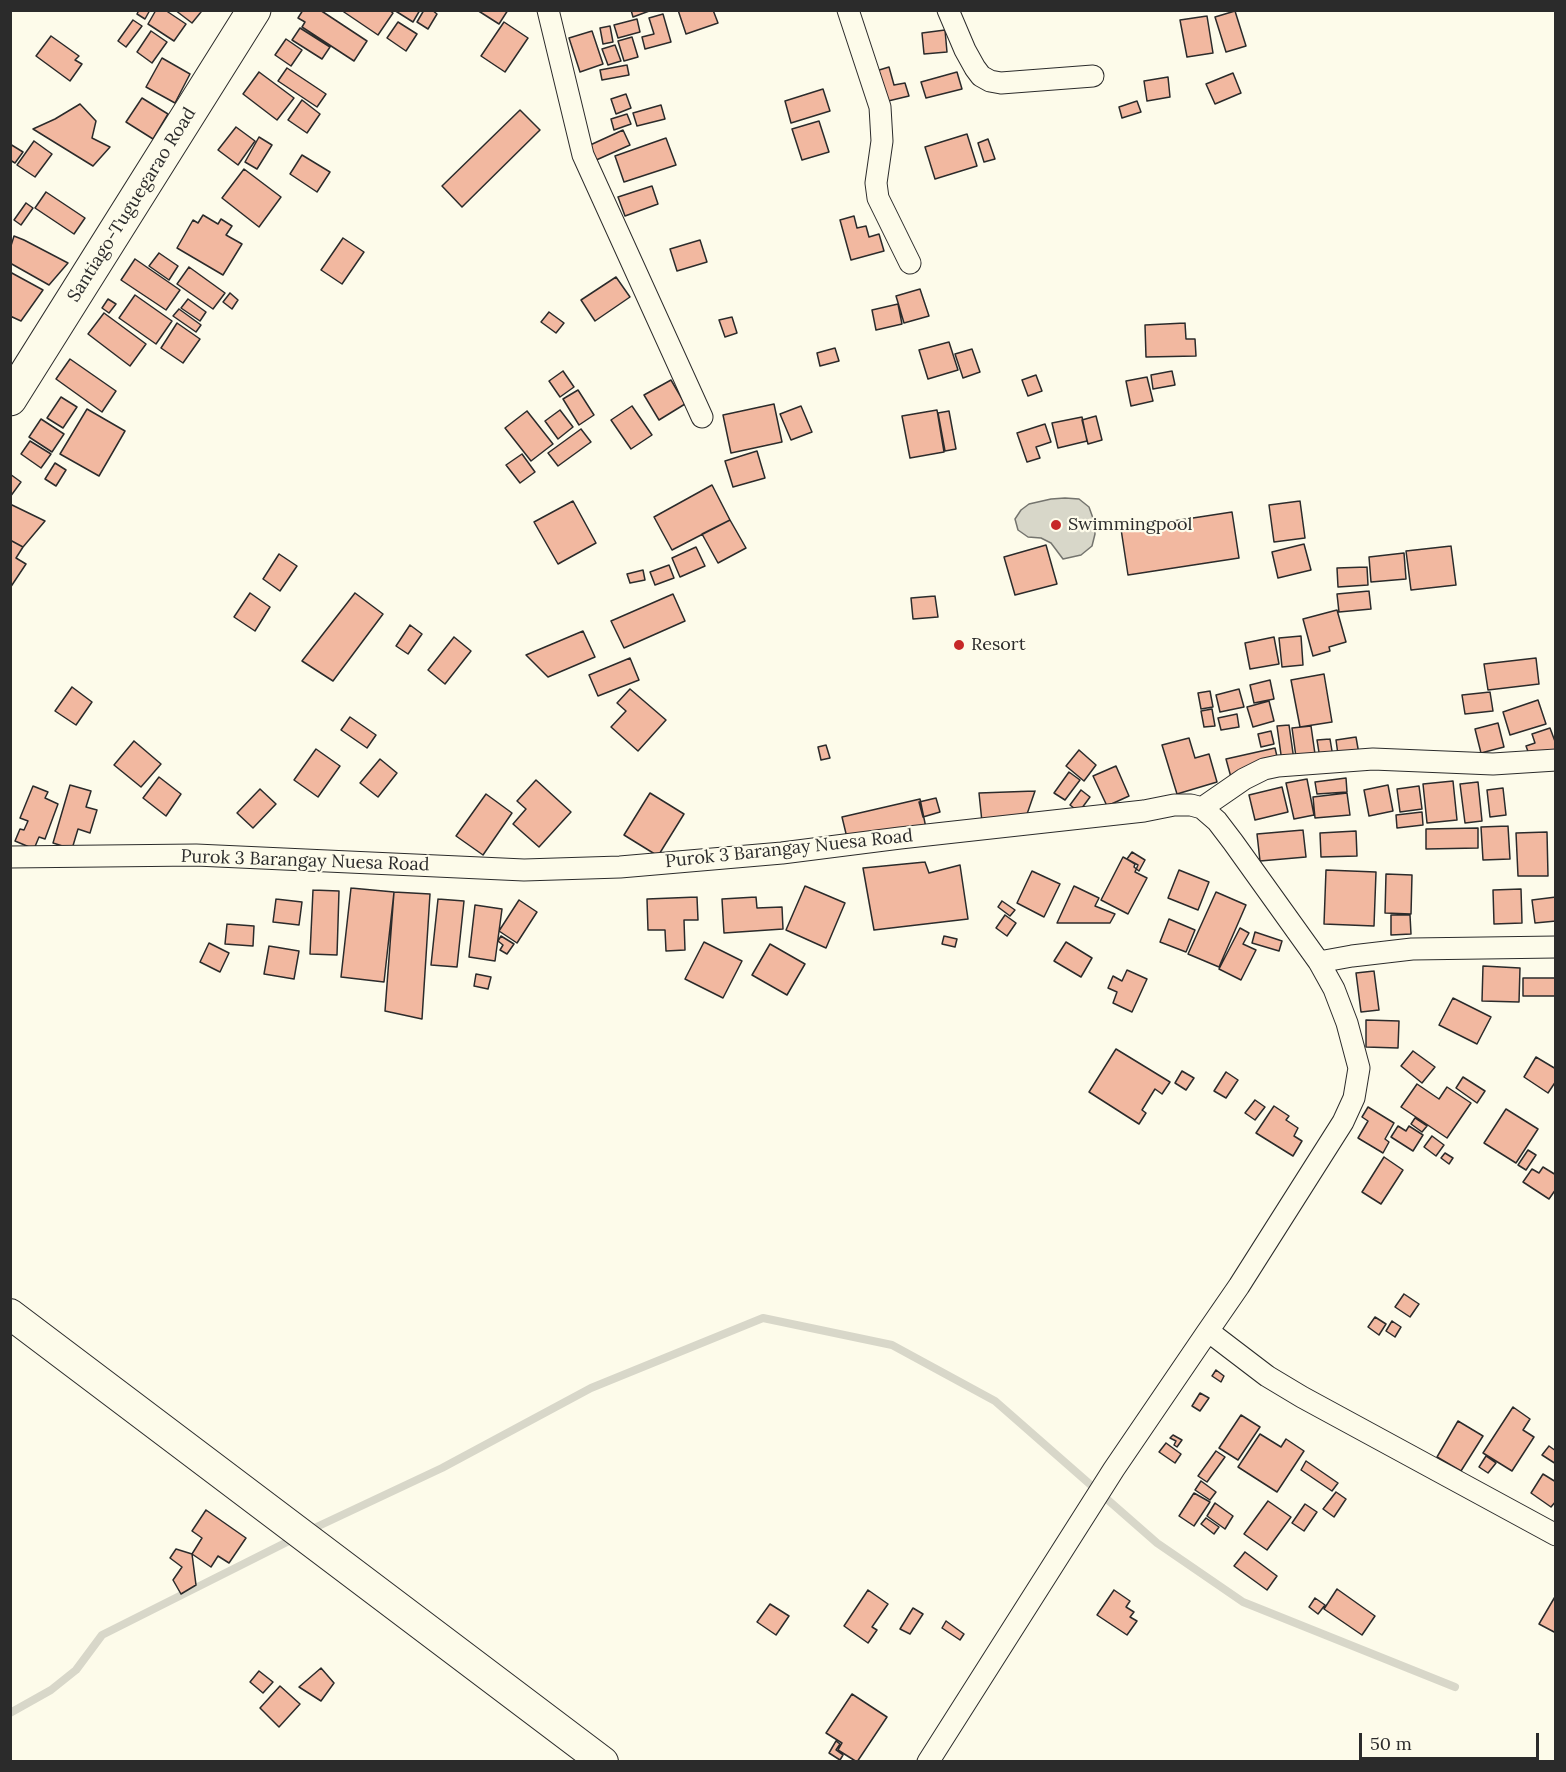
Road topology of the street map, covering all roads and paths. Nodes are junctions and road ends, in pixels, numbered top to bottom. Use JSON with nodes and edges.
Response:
{"nodes":[{"id":1,"x":254,"y":10,"type":"edge"},
{"id":2,"x":548,"y":10,"type":"edge"},
{"id":3,"x":848,"y":10,"type":"edge"},
{"id":4,"x":948,"y":10,"type":"edge"},
{"id":5,"x":1093,"y":76,"type":"dead end"},
{"id":6,"x":910,"y":262,"type":"dead end"},
{"id":7,"x":10,"y":399,"type":"edge"},
{"id":8,"x":702,"y":417,"type":"dead end"},
{"id":9,"x":1556,"y":760,"type":"edge"},
{"id":10,"x":1202,"y":808,"type":"junction"},
{"id":11,"x":10,"y":857,"type":"edge"},
{"id":12,"x":1556,"y":947,"type":"edge"},
{"id":13,"x":1319,"y":962,"type":"junction"},
{"id":14,"x":10,"y":1314,"type":"edge"},
{"id":15,"x":1208,"y":1331,"type":"junction"},
{"id":16,"x":1556,"y":1535,"type":"edge"},
{"id":17,"x":603,"y":1761,"type":"edge"},
{"id":18,"x":928,"y":1761,"type":"edge"}],
"edges":[{"from":1,"to":7,"type":"highway","name":"Santiago-Tuguegarao Road"},
{"from":2,"to":8,"type":"street"},
{"from":3,"to":6,"type":"street"},
{"from":4,"to":5,"type":"street"},
{"from":9,"to":10,"type":"street"},
{"from":10,"to":11,"type":"street","name":"Purok 3 Barangay Nuesa Road"},
{"from":10,"to":13,"type":"street"},
{"from":12,"to":13,"type":"street"},
{"from":13,"to":15,"type":"street"},
{"from":14,"to":17,"type":"main road"},
{"from":15,"to":16,"type":"street"},
{"from":15,"to":18,"type":"street"}]}
